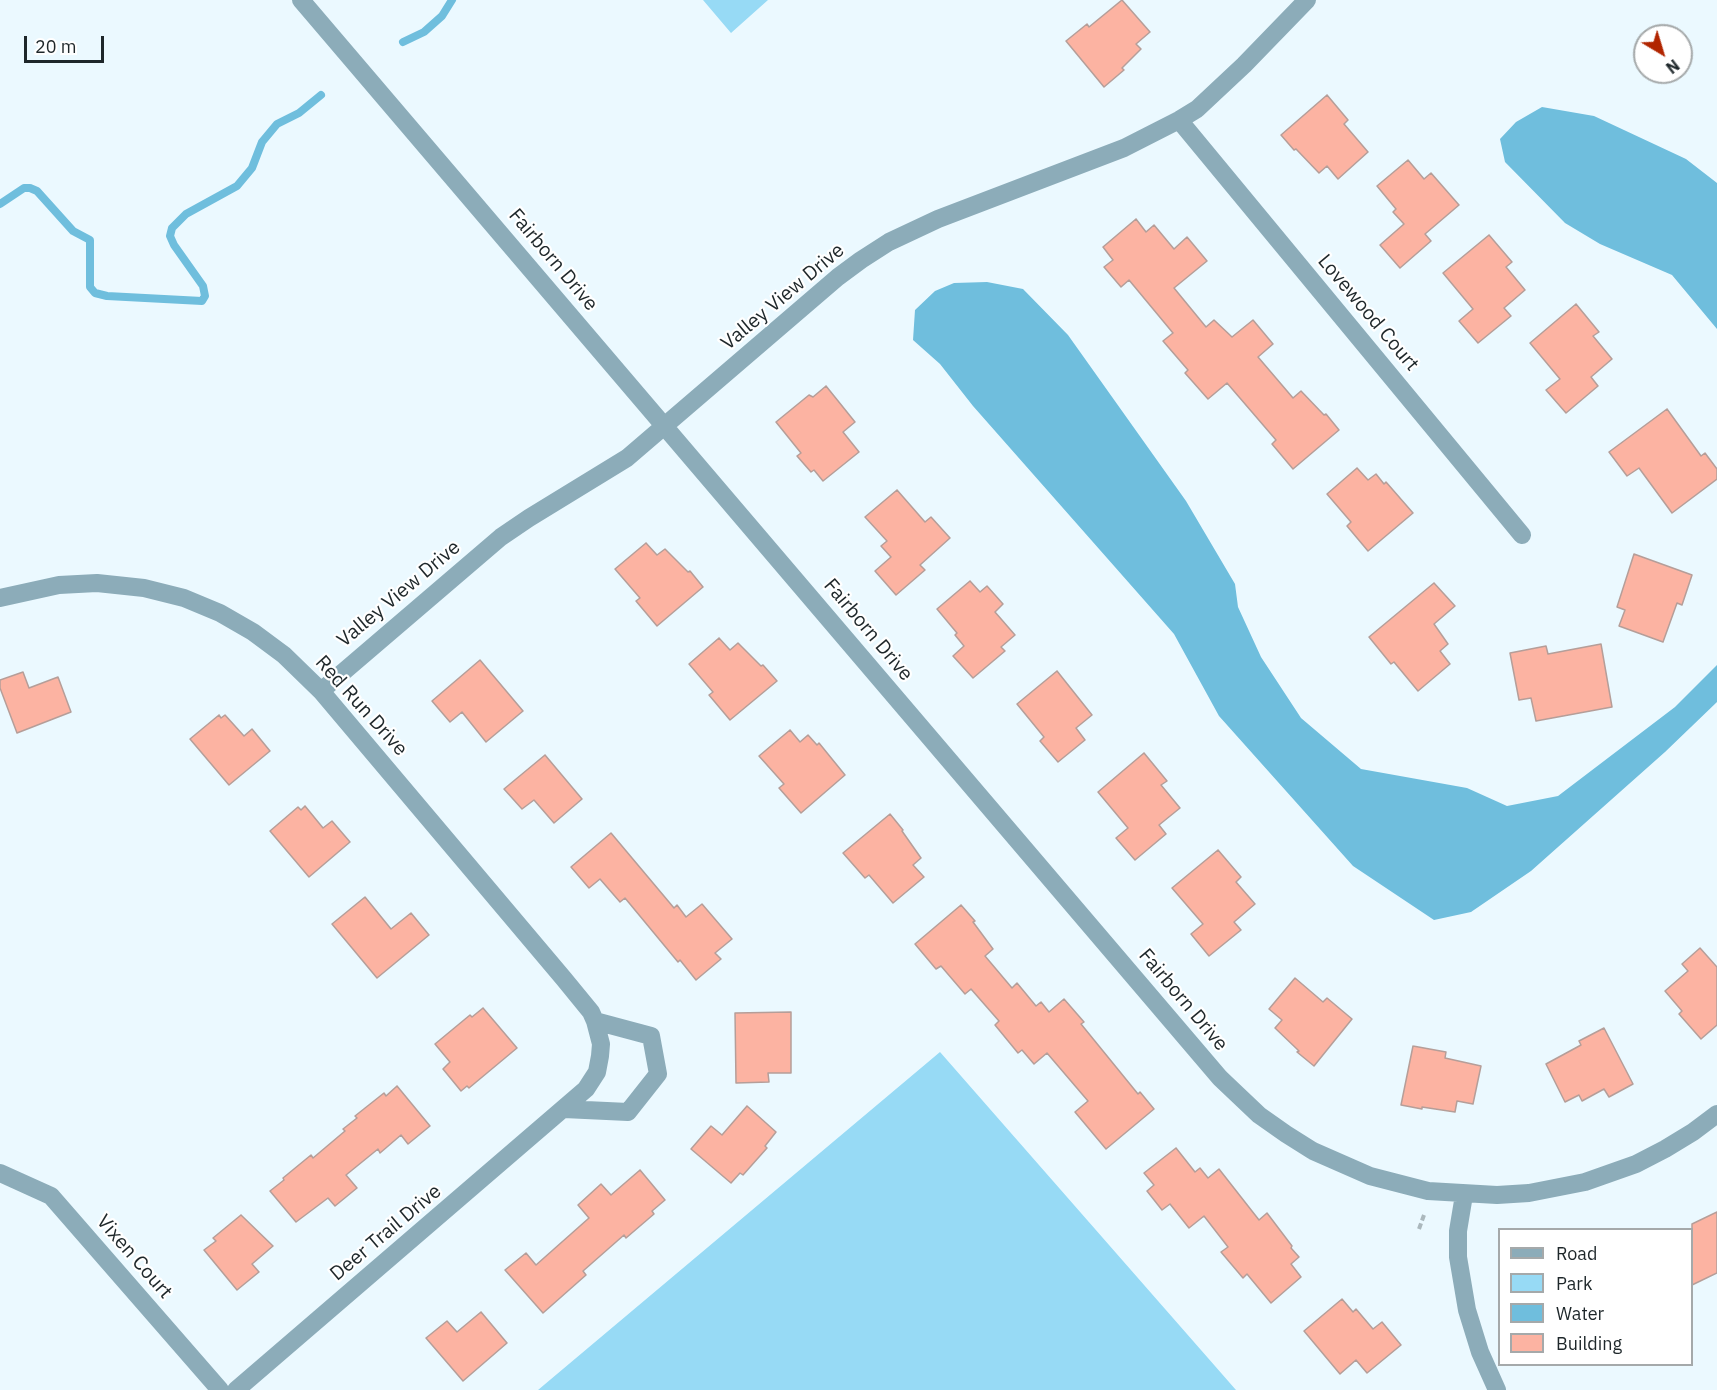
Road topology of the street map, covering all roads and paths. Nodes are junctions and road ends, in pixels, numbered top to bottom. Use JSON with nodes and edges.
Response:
{"nodes":[{"id":1,"x":302,"y":0,"type":"edge"},
{"id":2,"x":1307,"y":0,"type":"edge"},
{"id":3,"x":1179,"y":120,"type":"junction"},
{"id":4,"x":665,"y":426,"type":"junction"},
{"id":5,"x":1522,"y":534,"type":"dead end"},
{"id":6,"x":0,"y":598,"type":"edge"},
{"id":7,"x":321,"y":690,"type":"junction"},
{"id":8,"x":595,"y":1021,"type":"junction"},
{"id":9,"x":601,"y":1044,"type":"joint"},
{"id":10,"x":564,"y":1109,"type":"junction"},
{"id":11,"x":1717,"y":1114,"type":"edge"},
{"id":12,"x":0,"y":1173,"type":"edge"},
{"id":13,"x":1464,"y":1195,"type":"junction"},
{"id":14,"x":1424,"y":1215,"type":"dead end"},
{"id":15,"x":1419,"y":1229,"type":"dead end"},
{"id":16,"x":220,"y":1390,"type":"edge"},
{"id":17,"x":236,"y":1390,"type":"edge"},
{"id":18,"x":1497,"y":1390,"type":"edge"}],
"edges":[{"from":1,"to":4,"type":"street","name":"Fairborn Drive"},
{"from":2,"to":3,"type":"street","name":"Valley View Drive"},
{"from":3,"to":4,"type":"street","name":"Valley View Drive"},
{"from":3,"to":5,"type":"street","name":"Lovewood Court"},
{"from":4,"to":7,"type":"street","name":"Valley View Drive"},
{"from":4,"to":13,"type":"street","name":"Fairborn Drive"},
{"from":6,"to":7,"type":"street","name":"Red Run Drive"},
{"from":7,"to":8,"type":"street","name":"Red Run Drive"},
{"from":8,"to":9,"type":"street","name":"Red Run Drive"},
{"from":8,"to":10,"type":"street"},
{"from":9,"to":10,"type":"street","name":"Deer Trail Drive"},
{"from":10,"to":17,"type":"street","name":"Deer Trail Drive"},
{"from":11,"to":13,"type":"street","name":"Fairborn Drive"},
{"from":12,"to":16,"type":"street","name":"Vixen Court"},
{"from":13,"to":18,"type":"street"},
{"from":14,"to":15,"type":"path"}]}
